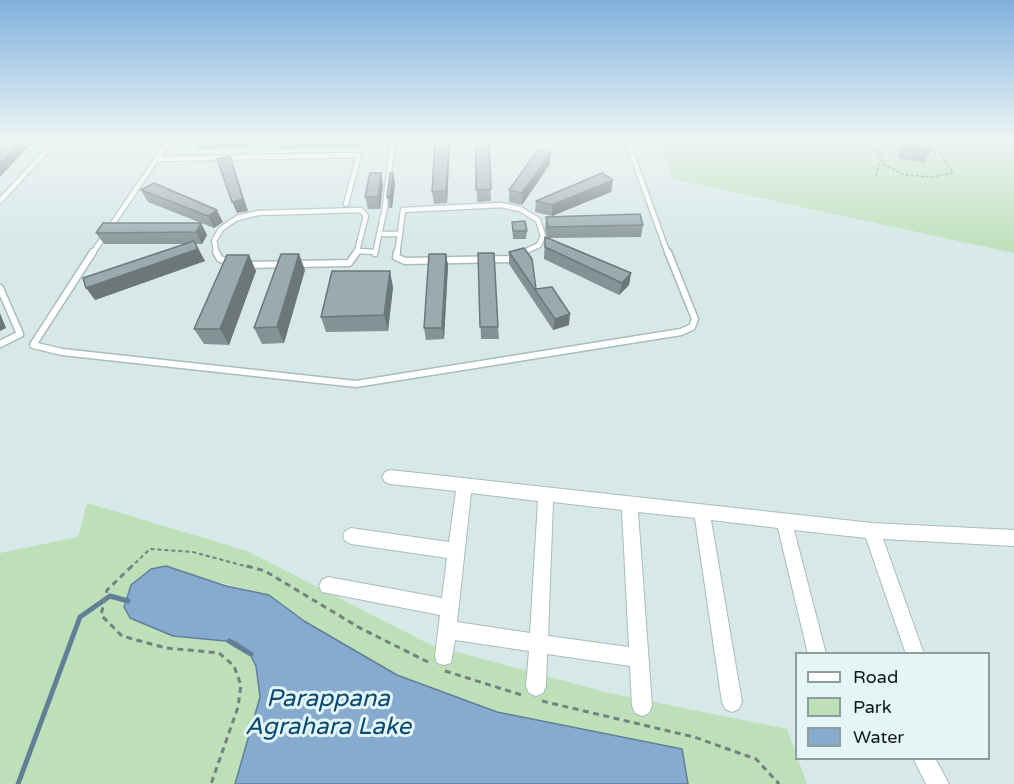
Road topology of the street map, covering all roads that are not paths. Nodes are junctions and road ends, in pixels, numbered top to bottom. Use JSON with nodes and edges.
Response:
{"nodes":[{"id":1,"x":21,"y":178,"type":"edge"},
{"id":2,"x":144,"y":178,"type":"edge"},
{"id":3,"x":353,"y":178,"type":"edge"},
{"id":4,"x":387,"y":178,"type":"edge"},
{"id":5,"x":640,"y":178,"type":"edge"},
{"id":6,"x":0,"y":201,"type":"edge"},
{"id":7,"x":346,"y":204,"type":"dead end"},
{"id":8,"x":379,"y":234,"type":"junction"},
{"id":9,"x":400,"y":234,"type":"junction"},
{"id":10,"x":357,"y":251,"type":"junction"},
{"id":11,"x":0,"y":288,"type":"edge"},
{"id":12,"x":0,"y":344,"type":"edge"},
{"id":13,"x":390,"y":477,"type":"dead end"},
{"id":14,"x":464,"y":485,"type":"junction"},
{"id":15,"x":546,"y":494,"type":"junction"},
{"id":16,"x":630,"y":504,"type":"junction"},
{"id":17,"x":702,"y":512,"type":"junction"},
{"id":18,"x":784,"y":521,"type":"junction"},
{"id":19,"x":872,"y":531,"type":"junction"},
{"id":20,"x":351,"y":536,"type":"dead end"},
{"id":21,"x":1014,"y":538,"type":"edge"},
{"id":22,"x":456,"y":551,"type":"junction"},
{"id":23,"x":328,"y":586,"type":"dead end"},
{"id":24,"x":450,"y":608,"type":"junction"},
{"id":25,"x":447,"y":630,"type":"junction"},
{"id":26,"x":538,"y":644,"type":"junction"},
{"id":27,"x":817,"y":652,"type":"edge"},
{"id":28,"x":914,"y":652,"type":"edge"},
{"id":29,"x":444,"y":656,"type":"dead end"},
{"id":30,"x":639,"y":658,"type":"junction"},
{"id":31,"x":536,"y":687,"type":"dead end"},
{"id":32,"x":732,"y":702,"type":"dead end"},
{"id":33,"x":642,"y":705,"type":"dead end"},
{"id":34,"x":926,"y":760,"type":"edge"},
{"id":35,"x":938,"y":784,"type":"edge"}],
"edges":[{"from":1,"to":6,"type":"lane"},
{"from":2,"to":5,"type":"lane"},
{"from":3,"to":7,"type":"lane"},
{"from":4,"to":8,"type":"lane"},
{"from":8,"to":9,"type":"lane"},
{"from":8,"to":10,"type":"lane"},
{"from":9,"to":9,"type":"lane"},
{"from":10,"to":10,"type":"lane"},
{"from":11,"to":12,"type":"lane"},
{"from":13,"to":14,"type":"street"},
{"from":14,"to":15,"type":"street"},
{"from":14,"to":22,"type":"street"},
{"from":15,"to":16,"type":"street"},
{"from":15,"to":26,"type":"street"},
{"from":16,"to":17,"type":"street"},
{"from":16,"to":30,"type":"street"},
{"from":17,"to":18,"type":"street"},
{"from":17,"to":32,"type":"street"},
{"from":18,"to":19,"type":"street"},
{"from":18,"to":27,"type":"street"},
{"from":19,"to":21,"type":"street"},
{"from":19,"to":28,"type":"street"},
{"from":20,"to":22,"type":"street"},
{"from":22,"to":24,"type":"street"},
{"from":23,"to":24,"type":"street"},
{"from":24,"to":25,"type":"street"},
{"from":25,"to":26,"type":"street"},
{"from":25,"to":29,"type":"street"},
{"from":26,"to":30,"type":"street"},
{"from":26,"to":31,"type":"street"},
{"from":30,"to":33,"type":"street"},
{"from":34,"to":35,"type":"street"}]}
